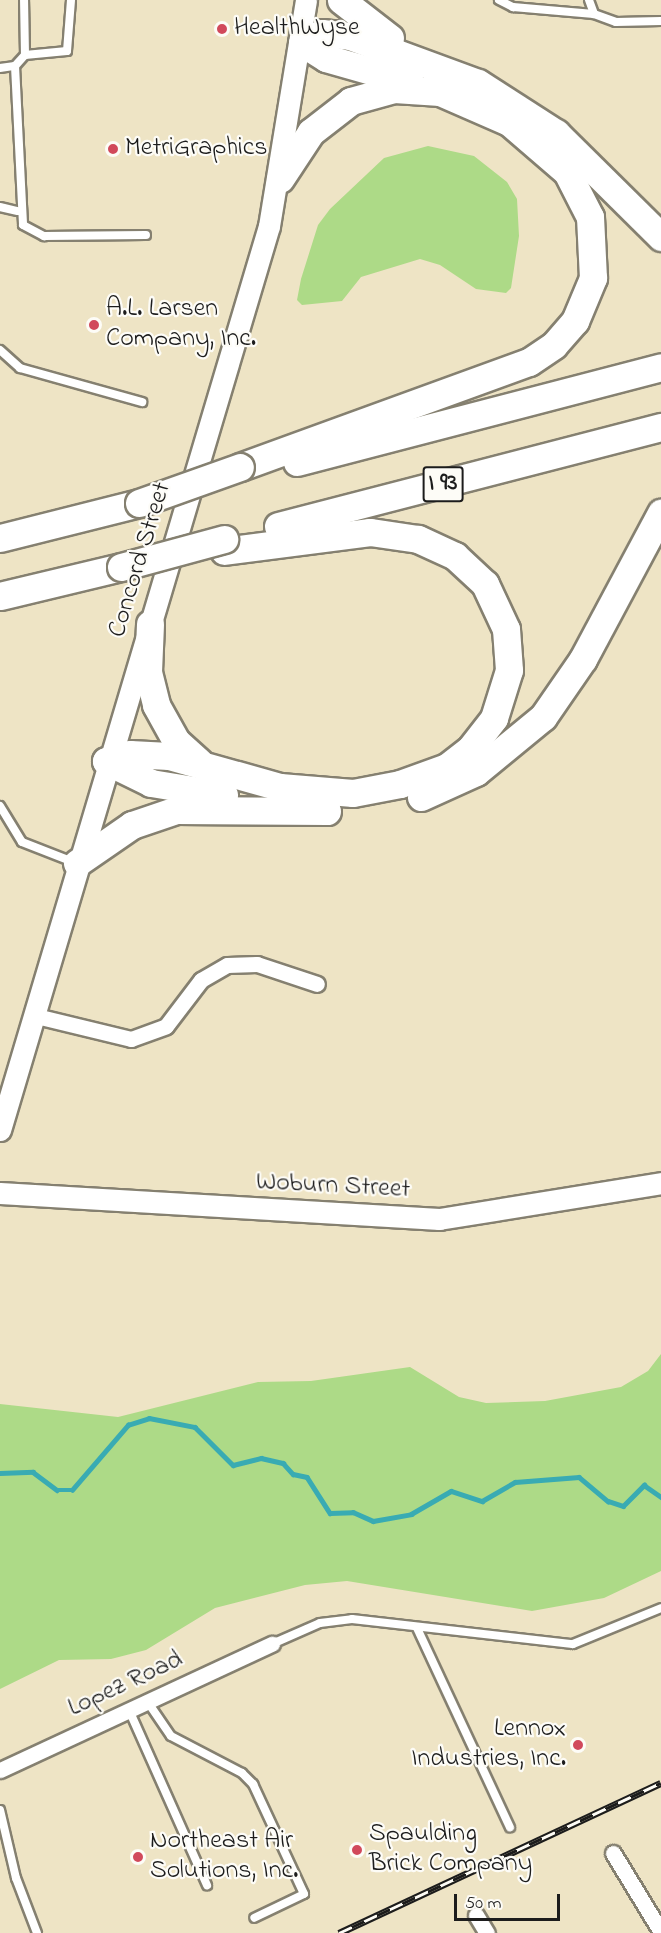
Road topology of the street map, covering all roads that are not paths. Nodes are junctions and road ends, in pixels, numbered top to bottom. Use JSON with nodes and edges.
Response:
{"nodes":[{"id":1,"x":24,"y":0,"type":"edge"},
{"id":2,"x":71,"y":0,"type":"edge"},
{"id":3,"x":306,"y":0,"type":"edge"},
{"id":4,"x":341,"y":0,"type":"edge"},
{"id":5,"x":499,"y":0,"type":"edge"},
{"id":6,"x":589,"y":0,"type":"edge"},
{"id":7,"x":549,"y":4,"type":"edge"},
{"id":8,"x":594,"y":14,"type":"junction"},
{"id":9,"x":661,"y":21,"type":"edge"},
{"id":10,"x":302,"y":43,"type":"junction"},
{"id":11,"x":25,"y":55,"type":"junction"},
{"id":12,"x":15,"y":66,"type":"junction"},
{"id":13,"x":0,"y":68,"type":"edge"},
{"id":14,"x":442,"y":80,"type":"junction"},
{"id":15,"x":280,"y":179,"type":"junction"},
{"id":16,"x":0,"y":207,"type":"edge"},
{"id":17,"x":18,"y":211,"type":"junction"},
{"id":18,"x":146,"y":235,"type":"dead end"},
{"id":19,"x":661,"y":237,"type":"edge"},
{"id":20,"x":0,"y":350,"type":"edge"},
{"id":21,"x":661,"y":367,"type":"edge"},
{"id":22,"x":142,"y":402,"type":"dead end"},
{"id":23,"x":661,"y":427,"type":"edge"},
{"id":24,"x":237,"y":472,"type":"junction"},
{"id":25,"x":661,"y":513,"type":"edge"},
{"id":26,"x":0,"y":538,"type":"edge"},
{"id":27,"x":224,"y":545,"type":"junction"},
{"id":28,"x":0,"y":596,"type":"edge"},
{"id":29,"x":150,"y":624,"type":"junction"},
{"id":30,"x":106,"y":761,"type":"junction"},
{"id":31,"x":203,"y":765,"type":"junction"},
{"id":32,"x":0,"y":806,"type":"edge"},
{"id":33,"x":290,"y":808,"type":"junction"},
{"id":34,"x":77,"y":863,"type":"junction"},
{"id":35,"x":317,"y":984,"type":"dead end"},
{"id":36,"x":32,"y":1016,"type":"junction"},
{"id":37,"x":0,"y":1130,"type":"edge"},
{"id":38,"x":661,"y":1183,"type":"edge"},
{"id":39,"x":0,"y":1193,"type":"edge"},
{"id":40,"x":661,"y":1608,"type":"edge"},
{"id":41,"x":417,"y":1628,"type":"junction"},
{"id":42,"x":272,"y":1644,"type":"joint"},
{"id":43,"x":147,"y":1701,"type":"junction"},
{"id":44,"x":129,"y":1710,"type":"junction"},
{"id":45,"x":0,"y":1770,"type":"edge"},
{"id":46,"x":0,"y":1810,"type":"edge"},
{"id":47,"x":510,"y":1827,"type":"dead end"},
{"id":48,"x":613,"y":1853,"type":"dead end"},
{"id":49,"x":207,"y":1885,"type":"dead end"},
{"id":50,"x":476,"y":1915,"type":"dead end"},
{"id":51,"x":254,"y":1918,"type":"dead end"},
{"id":52,"x":661,"y":1932,"type":"edge"},
{"id":53,"x":37,"y":1933,"type":"edge"},
{"id":54,"x":487,"y":1933,"type":"edge"}],
"edges":[{"from":1,"to":11,"type":"lane"},
{"from":2,"to":11,"type":"lane"},
{"from":3,"to":10,"type":"street","name":"Concord Street"},
{"from":4,"to":14,"type":"highway"},
{"from":5,"to":7,"type":"lane"},
{"from":6,"to":8,"type":"lane"},
{"from":7,"to":8,"type":"lane"},
{"from":8,"to":9,"type":"lane"},
{"from":10,"to":14,"type":"highway"},
{"from":10,"to":15,"type":"street","name":"Concord Street"},
{"from":11,"to":12,"type":"lane"},
{"from":12,"to":13,"type":"lane"},
{"from":12,"to":17,"type":"lane"},
{"from":14,"to":15,"type":"highway"},
{"from":14,"to":19,"type":"highway"},
{"from":14,"to":24,"type":"highway"},
{"from":15,"to":29,"type":"street","name":"Concord Street"},
{"from":16,"to":17,"type":"lane"},
{"from":17,"to":18,"type":"lane"},
{"from":20,"to":22,"type":"lane"},
{"from":21,"to":24,"type":"highway","number":"I 93"},
{"from":23,"to":27,"type":"highway","number":"I 93"},
{"from":24,"to":26,"type":"highway","number":"I 93","bridge":true},
{"from":25,"to":33,"type":"highway"},
{"from":27,"to":28,"type":"highway","bridge":true},
{"from":27,"to":31,"type":"highway"},
{"from":29,"to":30,"type":"street","name":"Concord Street"},
{"from":29,"to":31,"type":"highway"},
{"from":30,"to":31,"type":"highway"},
{"from":30,"to":33,"type":"highway"},
{"from":30,"to":34,"type":"street","name":"Concord Street"},
{"from":32,"to":34,"type":"lane"},
{"from":33,"to":34,"type":"highway"},
{"from":34,"to":36,"type":"street","name":"Concord Street"},
{"from":35,"to":36,"type":"street"},
{"from":36,"to":37,"type":"street","name":"Concord Street"},
{"from":38,"to":39,"type":"street","name":"Woburn Street"},
{"from":40,"to":41,"type":"lane"},
{"from":41,"to":42,"type":"lane"},
{"from":41,"to":47,"type":"lane"},
{"from":42,"to":43,"type":"street","name":"Lopez Road"},
{"from":43,"to":44,"type":"street","name":"Lopez Road"},
{"from":43,"to":51,"type":"lane"},
{"from":44,"to":45,"type":"street","name":"Lopez Road"},
{"from":44,"to":49,"type":"lane"},
{"from":46,"to":53,"type":"lane"},
{"from":48,"to":52,"type":"street"},
{"from":50,"to":54,"type":"street"}]}
